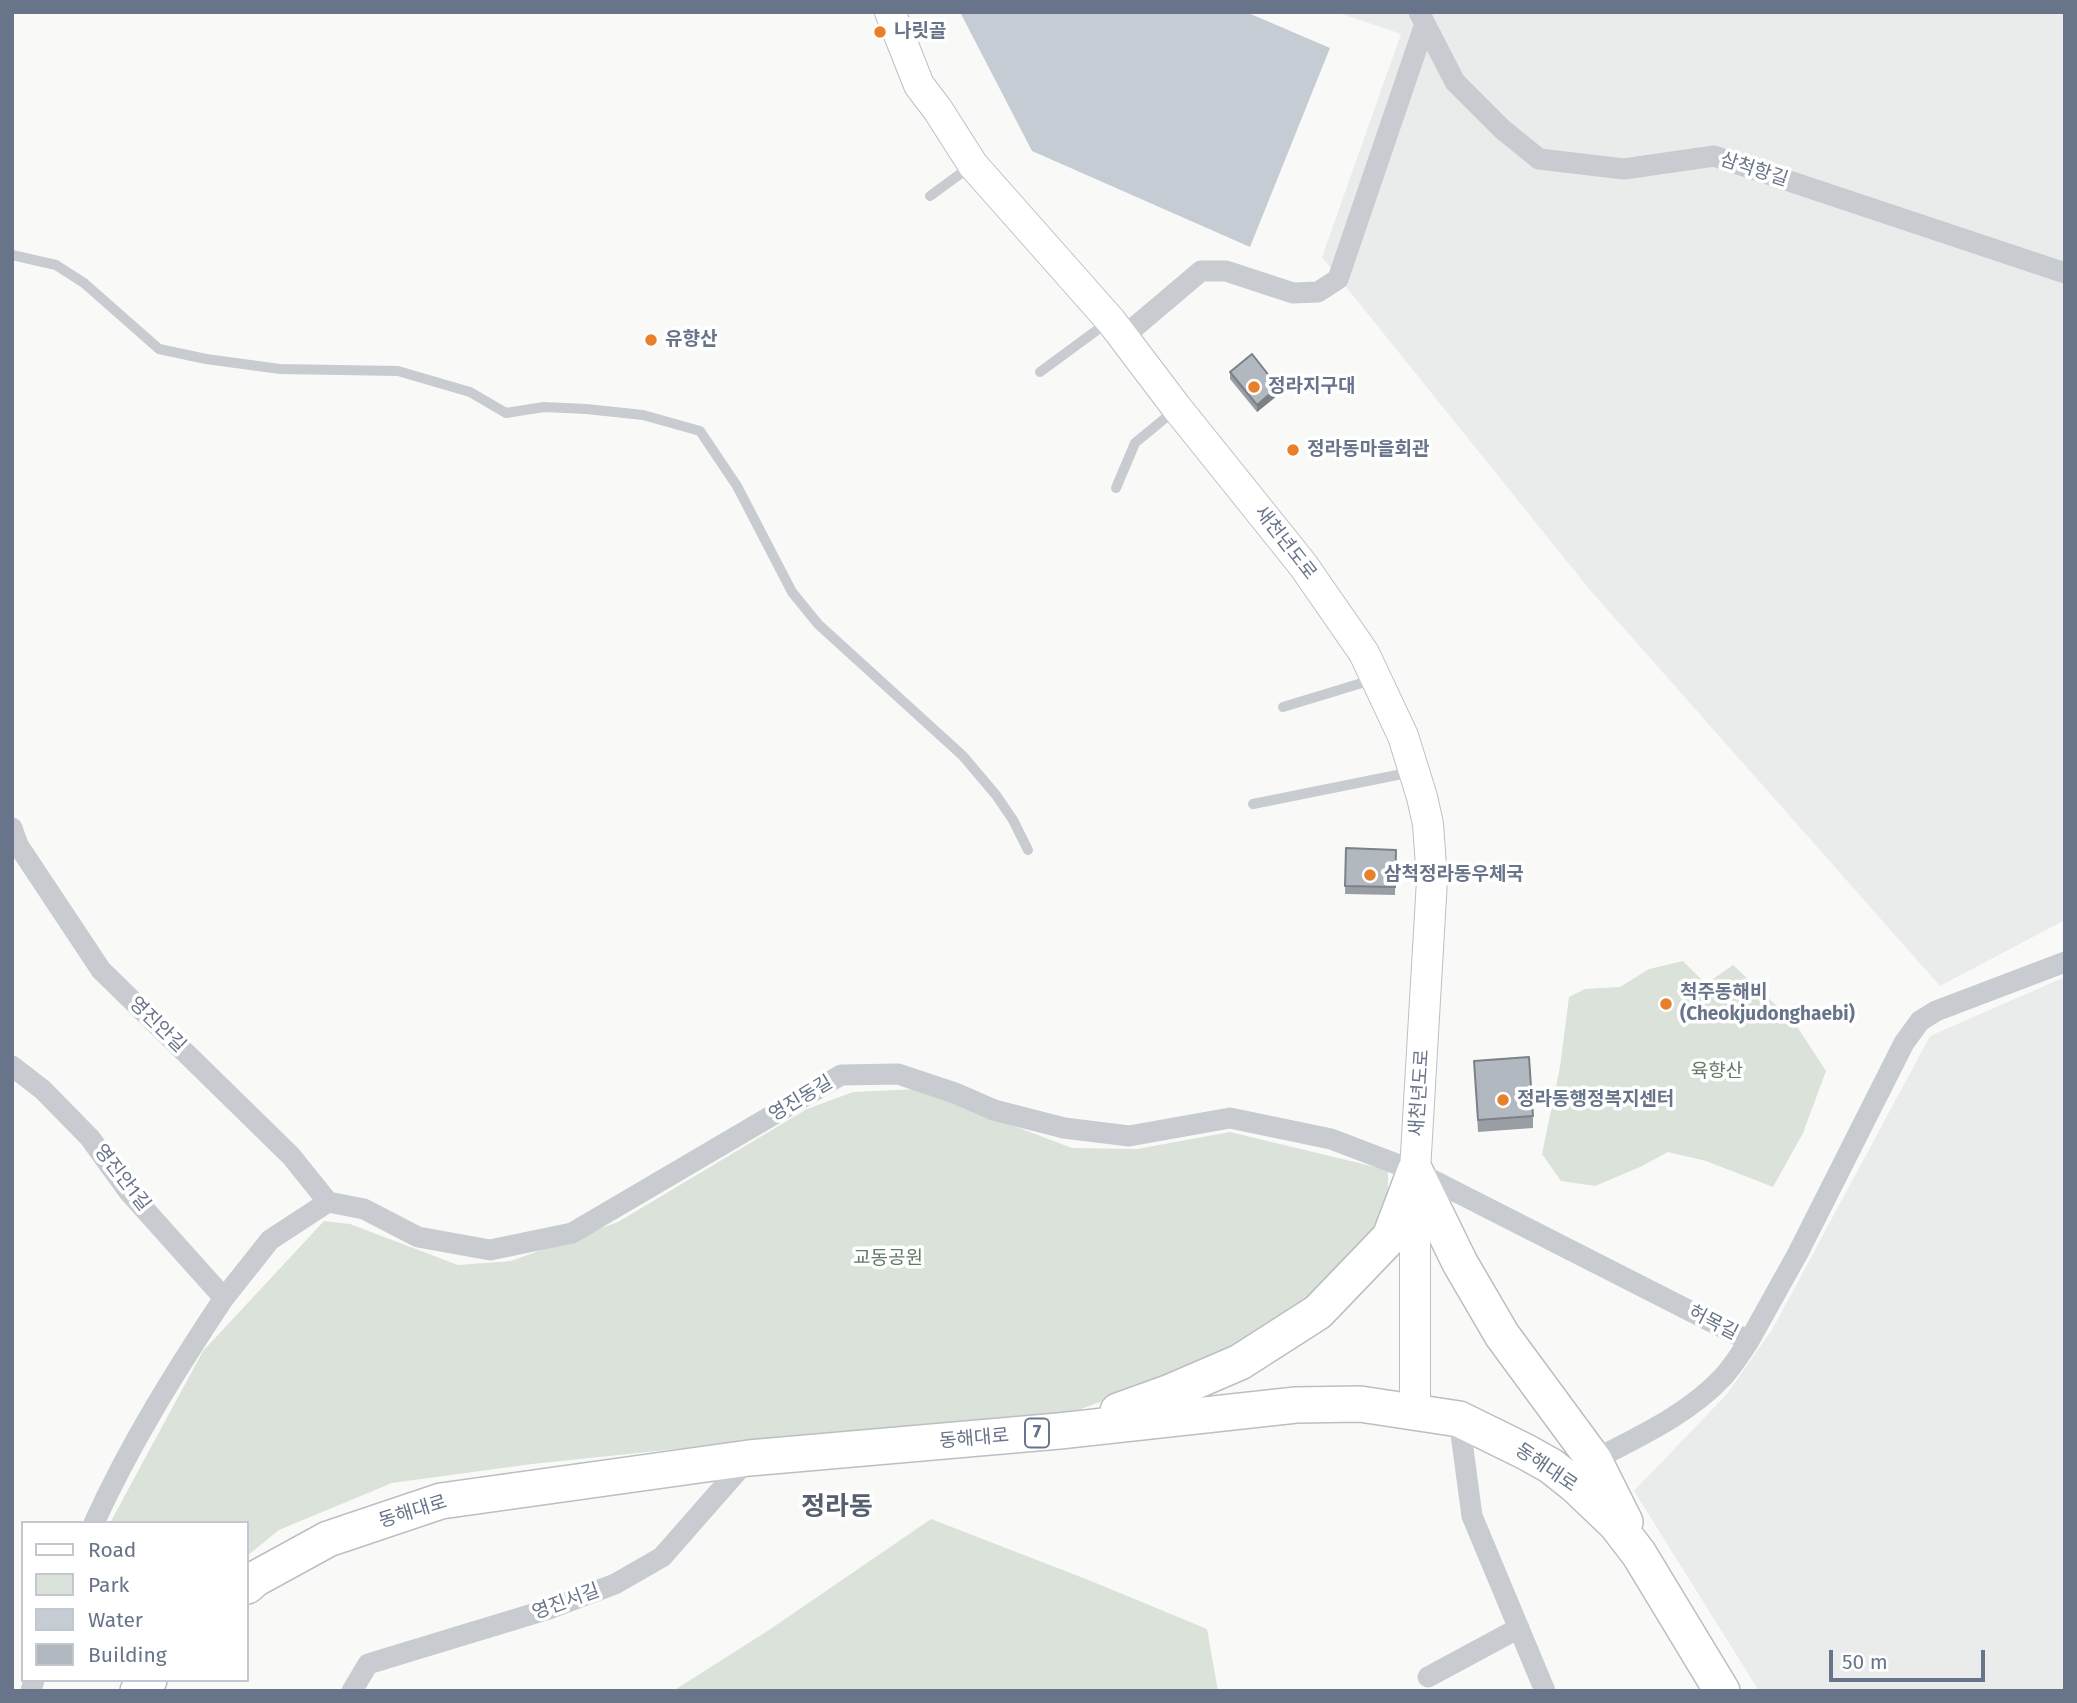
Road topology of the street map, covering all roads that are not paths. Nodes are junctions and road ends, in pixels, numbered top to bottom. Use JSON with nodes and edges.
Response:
{"nodes":[{"id":1,"x":890,"y":12,"type":"edge"},
{"id":2,"x":1422,"y":18,"type":"edge"},
{"id":3,"x":973,"y":165,"type":"junction"},
{"id":4,"x":929,"y":196,"type":"dead end"},
{"id":5,"x":12,"y":255,"type":"edge"},
{"id":6,"x":2065,"y":273,"type":"edge"},
{"id":7,"x":1117,"y":329,"type":"junction"},
{"id":8,"x":1040,"y":372,"type":"dead end"},
{"id":9,"x":1177,"y":408,"type":"junction"},
{"id":10,"x":1116,"y":488,"type":"dead end"},
{"id":11,"x":1377,"y":678,"type":"junction"},
{"id":12,"x":1283,"y":707,"type":"dead end"},
{"id":13,"x":1415,"y":772,"type":"junction"},
{"id":14,"x":1253,"y":804,"type":"dead end"},
{"id":15,"x":12,"y":828,"type":"edge"},
{"id":16,"x":1028,"y":850,"type":"dead end"},
{"id":17,"x":2065,"y":962,"type":"edge"},
{"id":18,"x":12,"y":1066,"type":"edge"},
{"id":19,"x":1415,"y":1171,"type":"junction"},
{"id":20,"x":328,"y":1202,"type":"junction"},
{"id":21,"x":224,"y":1298,"type":"junction"},
{"id":22,"x":1749,"y":1341,"type":"junction"},
{"id":23,"x":1415,"y":1411,"type":"junction"},
{"id":24,"x":1459,"y":1419,"type":"junction"},
{"id":25,"x":1059,"y":1432,"type":"junction"},
{"id":26,"x":749,"y":1458,"type":"junction"},
{"id":27,"x":1594,"y":1460,"type":"junction"},
{"id":28,"x":95,"y":1521,"type":"edge"},
{"id":29,"x":1639,"y":1554,"type":"junction"},
{"id":30,"x":248,"y":1585,"type":"edge"},
{"id":31,"x":1519,"y":1628,"type":"junction"},
{"id":32,"x":1428,"y":1677,"type":"dead end"},
{"id":33,"x":352,"y":1691,"type":"edge"},
{"id":34,"x":1545,"y":1691,"type":"edge"},
{"id":35,"x":1722,"y":1691,"type":"edge"}],
"edges":[{"from":1,"to":3,"type":"street","name":"새천년도로"},
{"from":2,"to":6,"type":"street","name":"삼척항길"},
{"from":2,"to":7,"type":"street"},
{"from":3,"to":4,"type":"lane"},
{"from":3,"to":7,"type":"street","name":"새천년도로"},
{"from":5,"to":16,"type":"lane"},
{"from":7,"to":8,"type":"lane"},
{"from":7,"to":9,"type":"street","name":"새천년도로"},
{"from":9,"to":10,"type":"lane"},
{"from":9,"to":11,"type":"street","name":"새천년도로"},
{"from":11,"to":12,"type":"lane"},
{"from":11,"to":13,"type":"street","name":"새천년도로"},
{"from":13,"to":14,"type":"lane"},
{"from":13,"to":19,"type":"street","name":"새천년도로"},
{"from":15,"to":20,"type":"street","name":"영진안길"},
{"from":17,"to":22,"type":"street","name":"허목길"},
{"from":18,"to":21,"type":"street","name":"영진안1길"},
{"from":19,"to":20,"type":"street","name":"영진동길"},
{"from":19,"to":22,"type":"street","name":"허목길"},
{"from":19,"to":23,"type":"street","name":"새천년도로"},
{"from":19,"to":25,"type":"main road"},
{"from":19,"to":27,"type":"main road"},
{"from":20,"to":21,"type":"street"},
{"from":21,"to":28,"type":"street"},
{"from":22,"to":27,"type":"street"},
{"from":23,"to":24,"type":"main road","name":"동해대로","number":"7"},
{"from":23,"to":25,"type":"main road","name":"동해대로","number":"7"},
{"from":24,"to":29,"type":"main road","name":"동해대로","number":"7"},
{"from":24,"to":31,"type":"street"},
{"from":25,"to":26,"type":"main road","name":"동해대로","number":"7"},
{"from":26,"to":30,"type":"main road","name":"동해대로","number":"7"},
{"from":26,"to":33,"type":"street","name":"영진서길"},
{"from":27,"to":29,"type":"main road"},
{"from":29,"to":35,"type":"main road","name":"동해대로","number":"7"},
{"from":31,"to":32,"type":"street"},
{"from":31,"to":34,"type":"street"}]}
